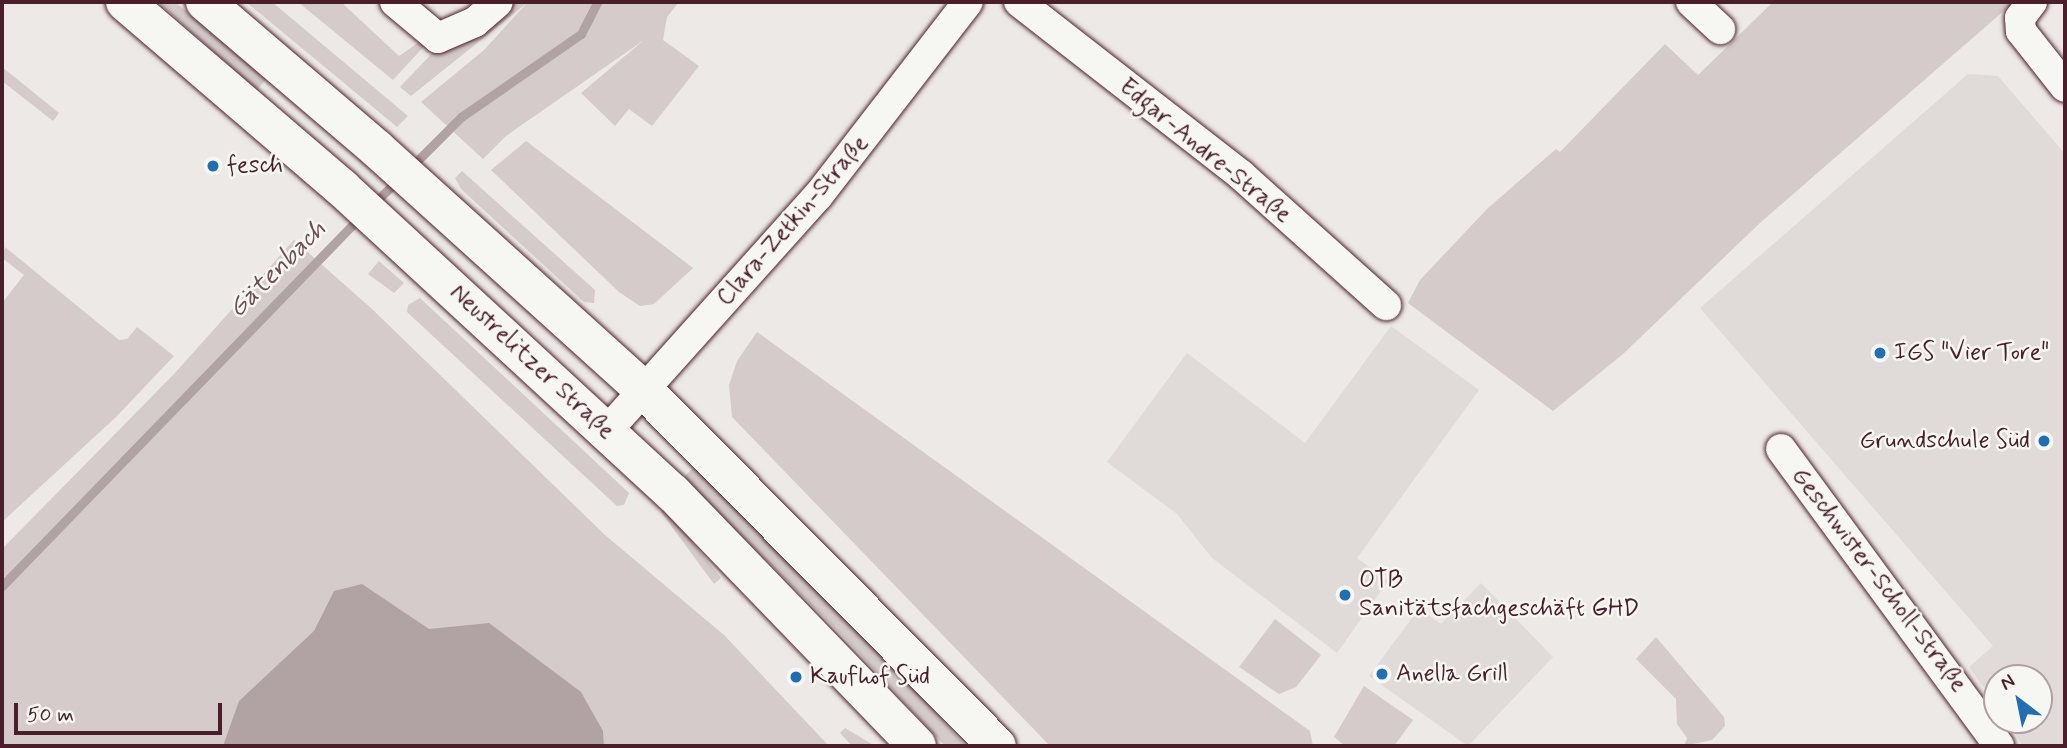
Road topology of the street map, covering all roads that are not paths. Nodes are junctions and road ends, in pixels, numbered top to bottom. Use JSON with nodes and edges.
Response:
{"nodes":[{"id":1,"x":125,"y":2,"type":"edge"},
{"id":2,"x":205,"y":2,"type":"edge"},
{"id":3,"x":395,"y":2,"type":"edge"},
{"id":4,"x":498,"y":2,"type":"edge"},
{"id":5,"x":968,"y":2,"type":"edge"},
{"id":6,"x":1018,"y":2,"type":"edge"},
{"id":7,"x":1691,"y":2,"type":"edge"},
{"id":8,"x":2032,"y":2,"type":"edge"},
{"id":9,"x":1720,"y":29,"type":"dead end"},
{"id":10,"x":2065,"y":87,"type":"edge"},
{"id":11,"x":1386,"y":305,"type":"dead end"},
{"id":12,"x":644,"y":390,"type":"junction"},
{"id":13,"x":606,"y":432,"type":"junction"},
{"id":14,"x":1781,"y":449,"type":"dead end"},
{"id":15,"x":917,"y":746,"type":"edge"},
{"id":16,"x":997,"y":746,"type":"edge"},
{"id":17,"x":1999,"y":746,"type":"edge"}],
"edges":[{"from":1,"to":13,"type":"main road","name":"Neustrelitzer Straße"},
{"from":2,"to":12,"type":"main road"},
{"from":3,"to":4,"type":"street"},
{"from":5,"to":12,"type":"street","name":"Clara-Zetkin-Straße"},
{"from":6,"to":11,"type":"street","name":"Edgar-Andre-Straße"},
{"from":7,"to":9,"type":"street"},
{"from":8,"to":10,"type":"street"},
{"from":12,"to":13,"type":"street","name":"Clara-Zetkin-Straße"},
{"from":12,"to":16,"type":"main road"},
{"from":13,"to":15,"type":"main road","name":"Neustrelitzer Straße"},
{"from":14,"to":17,"type":"street","name":"Geschwister-Scholl-Straße"}]}
